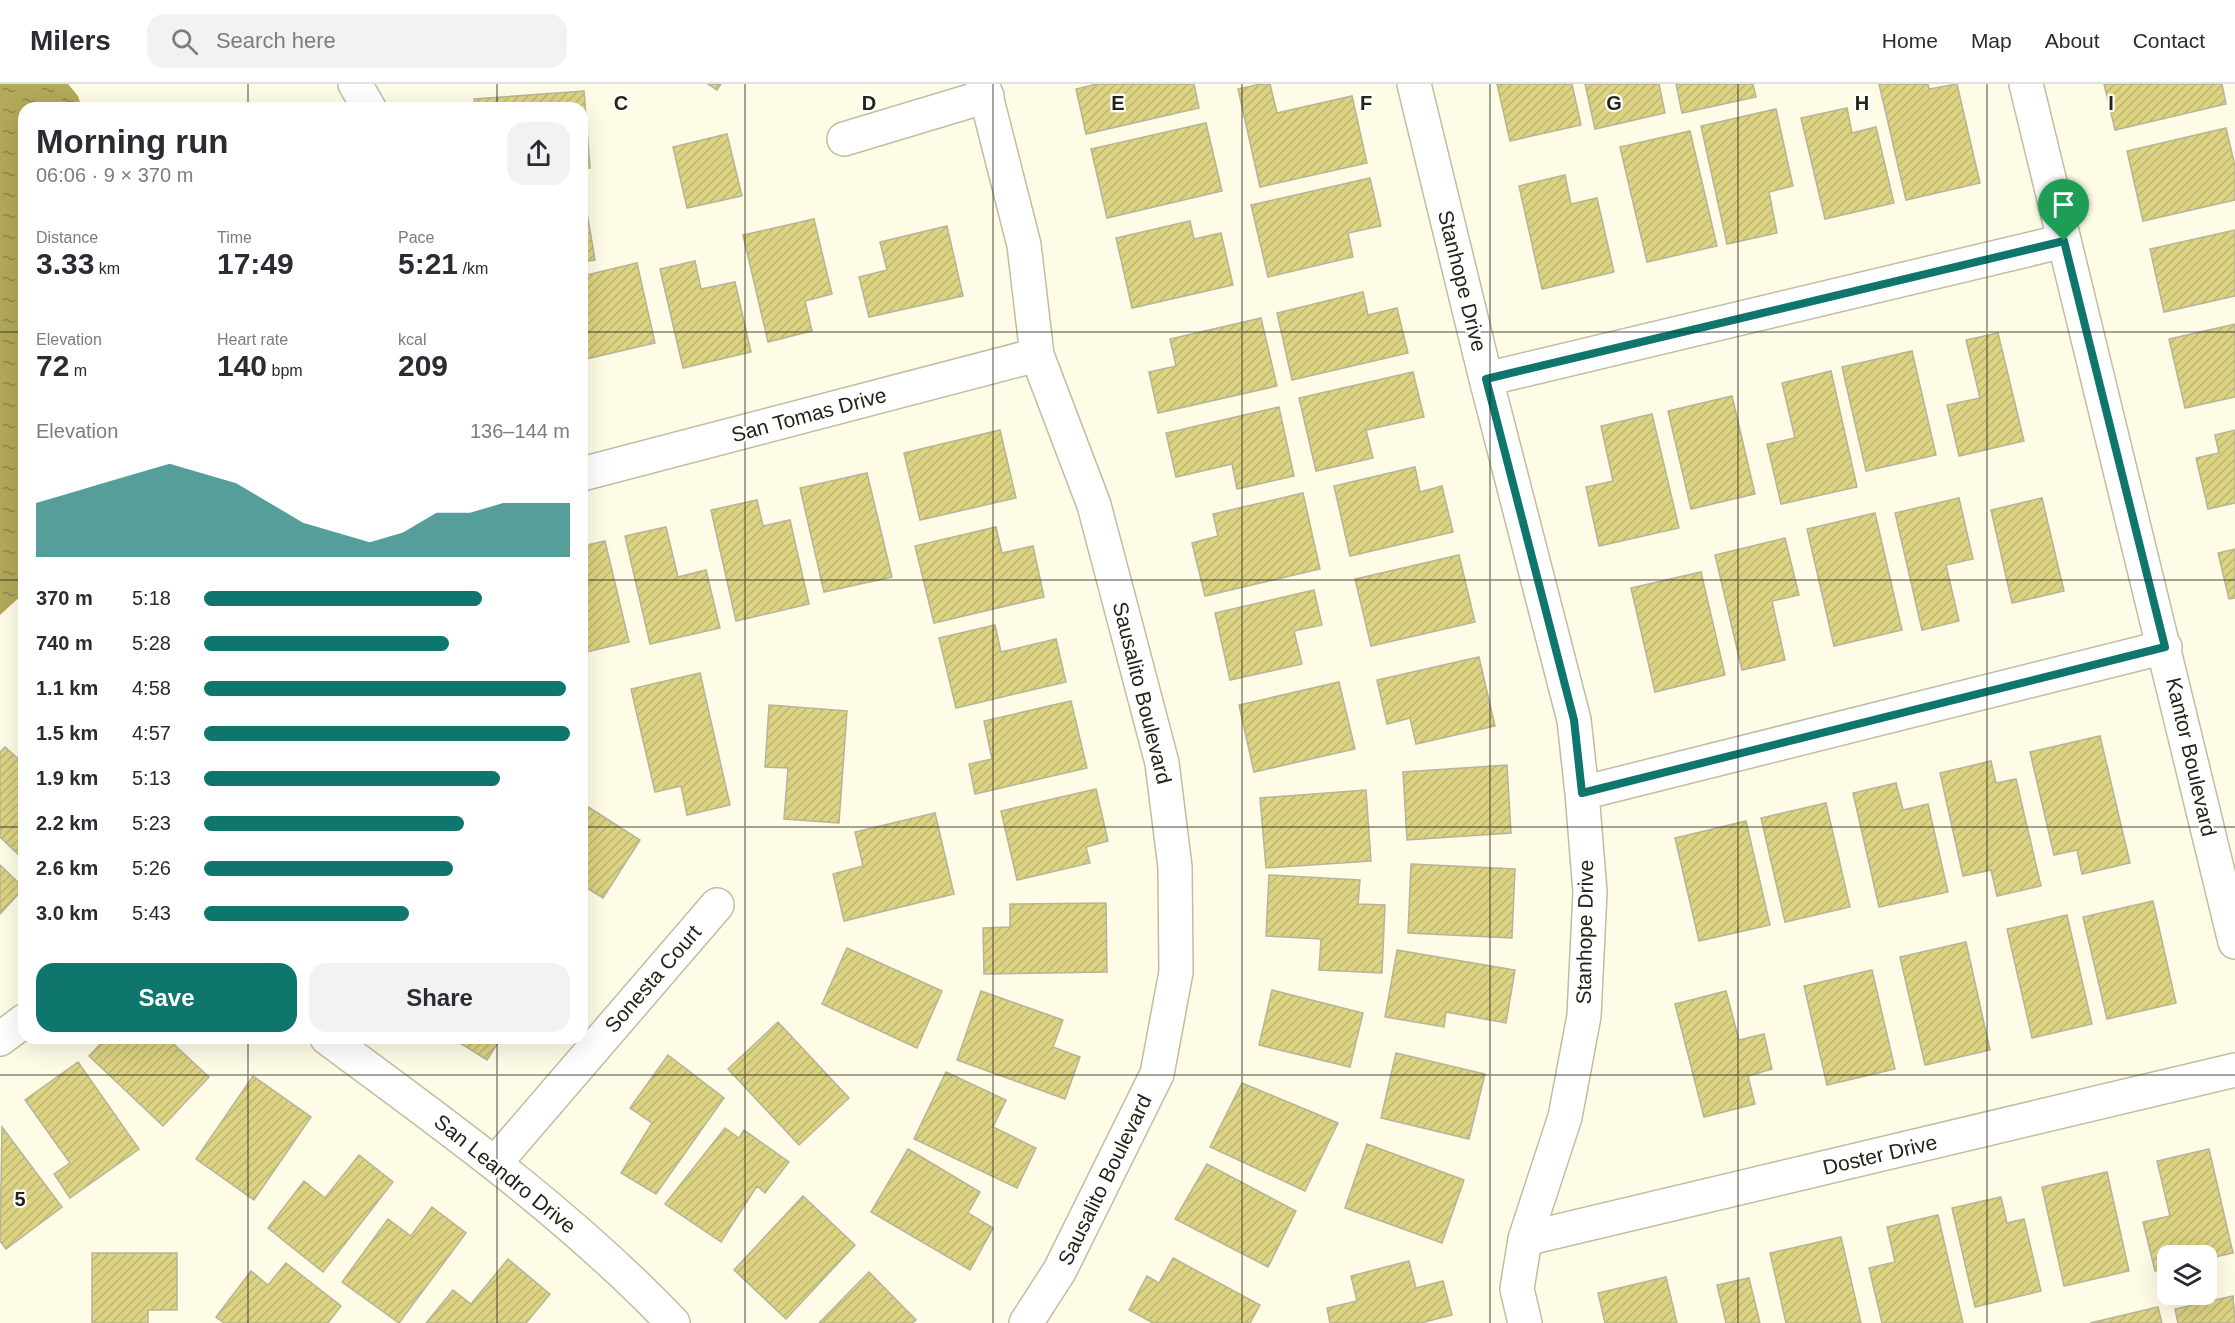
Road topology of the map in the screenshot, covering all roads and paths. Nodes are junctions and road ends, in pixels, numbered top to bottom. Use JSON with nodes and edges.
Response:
{"nodes":[{"id":1,"x":355,"y":84,"type":"edge"},
{"id":2,"x":1414,"y":84,"type":"edge"},
{"id":3,"x":2026,"y":84,"type":"edge"},
{"id":4,"x":985,"y":90,"type":"edge"},
{"id":5,"x":366,"y":102,"type":"edge"},
{"id":6,"x":844,"y":140,"type":"dead end"},
{"id":7,"x":2064,"y":241,"type":"junction"},
{"id":8,"x":1037,"y":355,"type":"junction"},
{"id":9,"x":1486,"y":379,"type":"junction"},
{"id":10,"x":588,"y":472,"type":"edge"},
{"id":11,"x":2165,"y":647,"type":"junction"},
{"id":12,"x":1582,"y":793,"type":"junction"},
{"id":13,"x":717,"y":905,"type":"dead end"},
{"id":14,"x":2235,"y":942,"type":"edge"},
{"id":15,"x":18,"y":1026,"type":"edge"},
{"id":16,"x":0,"y":1039,"type":"edge"},
{"id":17,"x":335,"y":1044,"type":"edge"},
{"id":18,"x":2235,"y":1070,"type":"edge"},
{"id":19,"x":496,"y":1162,"type":"junction"},
{"id":20,"x":1525,"y":1239,"type":"junction"},
{"id":21,"x":673,"y":1323,"type":"edge"},
{"id":22,"x":1026,"y":1323,"type":"edge"},
{"id":23,"x":1525,"y":1323,"type":"edge"}],
"edges":[{"from":1,"to":5,"type":"street"},
{"from":2,"to":9,"type":"street","name":"Stanhope Drive"},
{"from":3,"to":7,"type":"street","name":"Kantor Boulevard"},
{"from":4,"to":6,"type":"street"},
{"from":4,"to":8,"type":"street","name":"Sausalito Boulevard"},
{"from":7,"to":9,"type":"street"},
{"from":7,"to":11,"type":"street","name":"Kantor Boulevard"},
{"from":8,"to":10,"type":"street","name":"San Tomas Drive"},
{"from":8,"to":22,"type":"street","name":"Sausalito Boulevard"},
{"from":9,"to":12,"type":"street","name":"Stanhope Drive"},
{"from":11,"to":12,"type":"street"},
{"from":11,"to":14,"type":"street","name":"Kantor Boulevard"},
{"from":12,"to":20,"type":"street","name":"Stanhope Drive"},
{"from":13,"to":19,"type":"street","name":"Sonesta Court"},
{"from":15,"to":16,"type":"street"},
{"from":17,"to":19,"type":"street","name":"San Leandro Drive"},
{"from":18,"to":20,"type":"street","name":"Doster Drive"},
{"from":19,"to":21,"type":"street","name":"San Leandro Drive"},
{"from":20,"to":23,"type":"street","name":"Stanhope Drive"}]}
